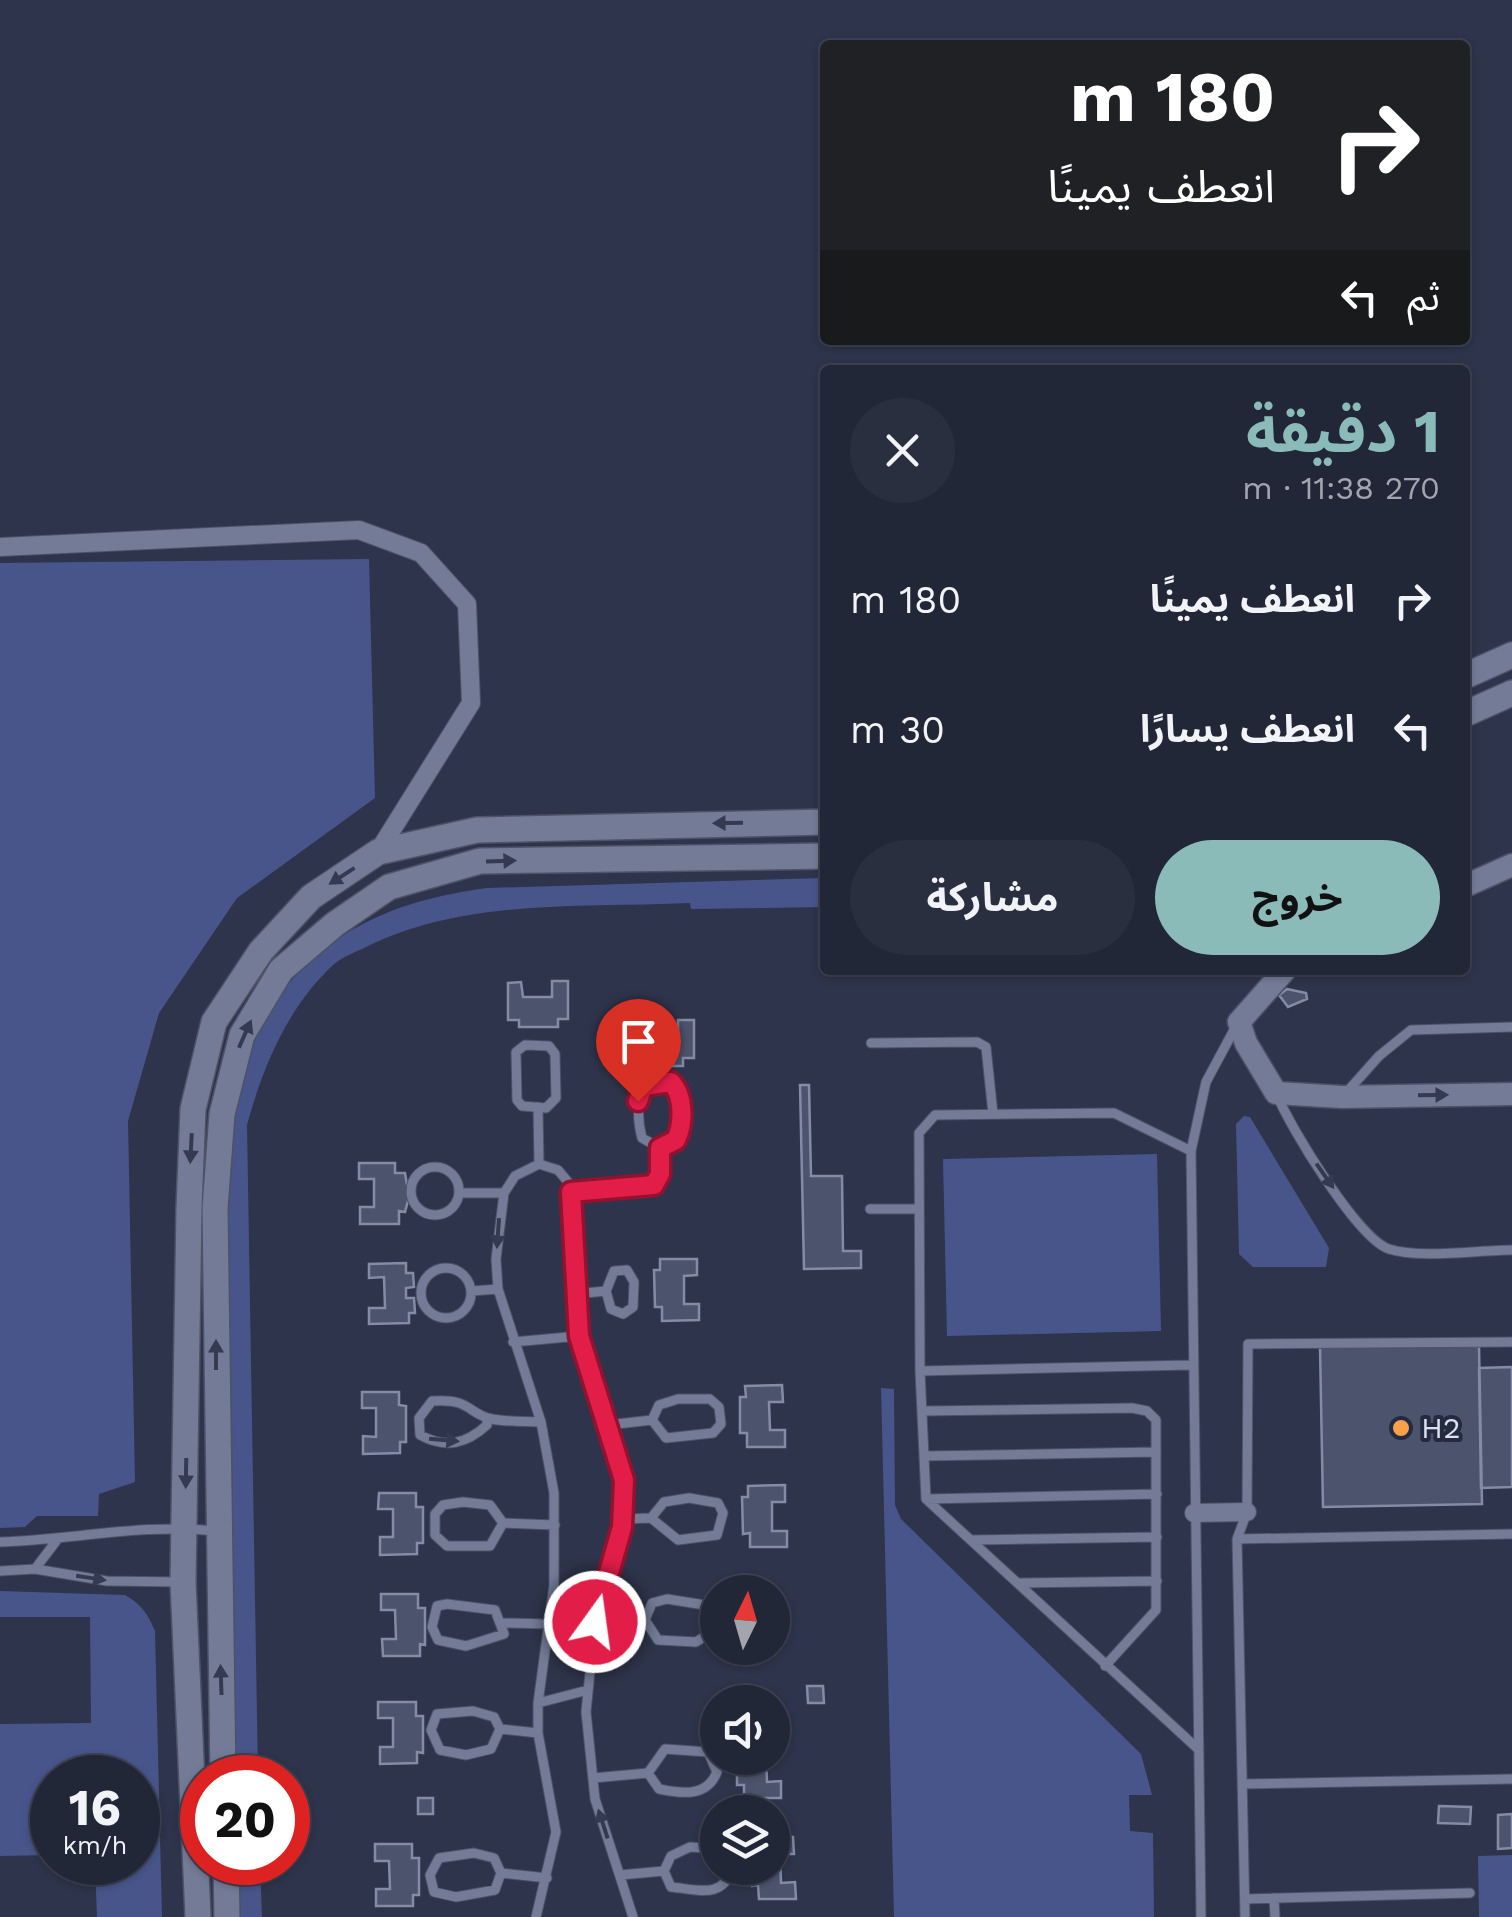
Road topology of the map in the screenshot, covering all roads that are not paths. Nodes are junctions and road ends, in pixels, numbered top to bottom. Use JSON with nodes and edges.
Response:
{"nodes":[{"id":1,"x":0,"y":547,"type":"edge"},
{"id":2,"x":1512,"y":655,"type":"edge"},
{"id":3,"x":1470,"y":674,"type":"edge"},
{"id":4,"x":1512,"y":693,"type":"edge"},
{"id":5,"x":1470,"y":712,"type":"edge"},
{"id":6,"x":820,"y":822,"type":"edge"},
{"id":7,"x":378,"y":852,"type":"junction"},
{"id":8,"x":820,"y":856,"type":"edge"},
{"id":9,"x":1512,"y":864,"type":"edge"},
{"id":10,"x":1470,"y":884,"type":"edge"},
{"id":11,"x":1281,"y":975,"type":"edge"},
{"id":12,"x":1239,"y":1022,"type":"junction"},
{"id":13,"x":1512,"y":1027,"type":"edge"},
{"id":14,"x":871,"y":1043,"type":"dead end"},
{"id":15,"x":1276,"y":1092,"type":"junction"},
{"id":16,"x":1512,"y":1094,"type":"edge"},
{"id":17,"x":1342,"y":1097,"type":"junction"},
{"id":18,"x":538,"y":1107,"type":"junction"},
{"id":19,"x":994,"y":1114,"type":"junction"},
{"id":20,"x":660,"y":1148,"type":"junction"},
{"id":21,"x":1190,"y":1151,"type":"junction"},
{"id":22,"x":539,"y":1164,"type":"junction"},
{"id":23,"x":571,"y":1192,"type":"junction"},
{"id":24,"x":460,"y":1193,"type":"junction"},
{"id":25,"x":504,"y":1193,"type":"junction"},
{"id":26,"x":870,"y":1209,"type":"dead end"},
{"id":27,"x":919,"y":1209,"type":"junction"},
{"id":28,"x":1512,"y":1250,"type":"edge"},
{"id":29,"x":498,"y":1289,"type":"junction"},
{"id":30,"x":606,"y":1290,"type":"junction"},
{"id":31,"x":472,"y":1291,"type":"junction"},
{"id":32,"x":575,"y":1294,"type":"junction"},
{"id":33,"x":579,"y":1336,"type":"junction"},
{"id":34,"x":513,"y":1342,"type":"junction"},
{"id":35,"x":1512,"y":1342,"type":"edge"},
{"id":36,"x":1190,"y":1365,"type":"junction"},
{"id":37,"x":920,"y":1370,"type":"junction"},
{"id":38,"x":922,"y":1411,"type":"junction"},
{"id":39,"x":488,"y":1419,"type":"junction"},
{"id":40,"x":652,"y":1420,"type":"junction"},
{"id":41,"x":540,"y":1422,"type":"junction"},
{"id":42,"x":608,"y":1425,"type":"junction"},
{"id":43,"x":1156,"y":1452,"type":"junction"},
{"id":44,"x":924,"y":1456,"type":"junction"},
{"id":45,"x":1157,"y":1494,"type":"junction"},
{"id":46,"x":926,"y":1499,"type":"junction"},
{"id":47,"x":1247,"y":1512,"type":"junction"},
{"id":48,"x":1194,"y":1513,"type":"junction"},
{"id":49,"x":651,"y":1518,"type":"junction"},
{"id":50,"x":622,"y":1519,"type":"junction"},
{"id":51,"x":503,"y":1523,"type":"junction"},
{"id":52,"x":555,"y":1525,"type":"junction"},
{"id":53,"x":185,"y":1527,"type":"junction"},
{"id":54,"x":216,"y":1531,"type":"junction"},
{"id":55,"x":1512,"y":1534,"type":"edge"},
{"id":56,"x":1158,"y":1537,"type":"junction"},
{"id":57,"x":1237,"y":1539,"type":"junction"},
{"id":58,"x":56,"y":1540,"type":"junction"},
{"id":59,"x":973,"y":1540,"type":"junction"},
{"id":60,"x":0,"y":1542,"type":"edge"},
{"id":61,"x":35,"y":1569,"type":"junction"},
{"id":62,"x":0,"y":1571,"type":"edge"},
{"id":63,"x":1157,"y":1581,"type":"junction"},
{"id":64,"x":184,"y":1582,"type":"junction"},
{"id":65,"x":1020,"y":1583,"type":"junction"},
{"id":66,"x":645,"y":1620,"type":"junction"},
{"id":67,"x":595,"y":1622,"type":"junction"},
{"id":68,"x":503,"y":1624,"type":"junction"},
{"id":69,"x":550,"y":1624,"type":"junction"},
{"id":70,"x":1105,"y":1666,"type":"junction"},
{"id":71,"x":588,"y":1690,"type":"junction"},
{"id":72,"x":538,"y":1703,"type":"junction"},
{"id":73,"x":500,"y":1728,"type":"junction"},
{"id":74,"x":538,"y":1733,"type":"junction"},
{"id":75,"x":1198,"y":1749,"type":"junction"},
{"id":76,"x":223,"y":1755,"type":"edge"},
{"id":77,"x":648,"y":1773,"type":"junction"},
{"id":78,"x":593,"y":1778,"type":"junction"},
{"id":79,"x":1512,"y":1779,"type":"edge"},
{"id":80,"x":1242,"y":1784,"type":"junction"},
{"id":81,"x":700,"y":1848,"type":"edge"},
{"id":82,"x":664,"y":1871,"type":"junction"},
{"id":83,"x":501,"y":1874,"type":"junction"},
{"id":84,"x":620,"y":1876,"type":"junction"},
{"id":85,"x":547,"y":1878,"type":"junction"},
{"id":86,"x":226,"y":1885,"type":"edge"},
{"id":87,"x":726,"y":1885,"type":"edge"},
{"id":88,"x":1470,"y":1892,"type":"dead end"},
{"id":89,"x":1245,"y":1898,"type":"junction"},
{"id":90,"x":1274,"y":1898,"type":"junction"},
{"id":91,"x":198,"y":1917,"type":"edge"},
{"id":92,"x":227,"y":1917,"type":"edge"},
{"id":93,"x":536,"y":1917,"type":"edge"},
{"id":94,"x":633,"y":1917,"type":"edge"},
{"id":95,"x":1201,"y":1917,"type":"edge"},
{"id":96,"x":1245,"y":1917,"type":"edge"},
{"id":97,"x":1274,"y":1917,"type":"edge"}],
"edges":[{"from":1,"to":7,"type":"street"},
{"from":2,"to":3,"type":"main road"},
{"from":4,"to":5,"type":"main road"},
{"from":6,"to":7,"type":"main road","one_way":true},
{"from":7,"to":53,"type":"main road","one_way":true},
{"from":54,"to":8,"type":"main road","one_way":true},
{"from":9,"to":10,"type":"street"},
{"from":11,"to":12,"type":"street"},
{"from":12,"to":15,"type":"street"},
{"from":12,"to":21,"type":"lane"},
{"from":13,"to":17,"type":"lane"},
{"from":14,"to":19,"type":"lane"},
{"from":15,"to":17,"type":"street"},
{"from":15,"to":28,"type":"lane","one_way":true},
{"from":17,"to":16,"type":"street","one_way":true},
{"from":18,"to":18,"type":"lane"},
{"from":18,"to":22,"type":"lane"},
{"from":19,"to":21,"type":"lane"},
{"from":19,"to":27,"type":"lane"},
{"from":20,"to":20,"type":"lane"},
{"from":20,"to":23,"type":"lane"},
{"from":21,"to":36,"type":"lane"},
{"from":22,"to":23,"type":"lane"},
{"from":22,"to":25,"type":"lane"},
{"from":23,"to":32,"type":"lane"},
{"from":24,"to":24,"type":"lane"},
{"from":24,"to":25,"type":"lane"},
{"from":25,"to":29,"type":"lane","one_way":true},
{"from":26,"to":27,"type":"lane"},
{"from":27,"to":37,"type":"lane"},
{"from":29,"to":31,"type":"lane"},
{"from":29,"to":34,"type":"lane"},
{"from":30,"to":30,"type":"lane"},
{"from":30,"to":32,"type":"lane"},
{"from":31,"to":31,"type":"lane"},
{"from":32,"to":33,"type":"lane"},
{"from":33,"to":34,"type":"lane"},
{"from":33,"to":42,"type":"lane"},
{"from":34,"to":41,"type":"lane"},
{"from":35,"to":47,"type":"lane"},
{"from":36,"to":37,"type":"lane"},
{"from":36,"to":48,"type":"lane"},
{"from":37,"to":38,"type":"lane"},
{"from":38,"to":43,"type":"lane"},
{"from":38,"to":44,"type":"lane"},
{"from":39,"to":39,"type":"lane","one_way":true},
{"from":39,"to":41,"type":"lane"},
{"from":40,"to":40,"type":"lane"},
{"from":40,"to":42,"type":"lane"},
{"from":41,"to":52,"type":"lane"},
{"from":42,"to":50,"type":"lane"},
{"from":43,"to":44,"type":"lane"},
{"from":43,"to":45,"type":"lane"},
{"from":44,"to":46,"type":"lane"},
{"from":45,"to":46,"type":"lane"},
{"from":45,"to":56,"type":"lane"},
{"from":46,"to":59,"type":"lane"},
{"from":47,"to":48,"type":"street"},
{"from":47,"to":57,"type":"lane"},
{"from":48,"to":75,"type":"lane"},
{"from":49,"to":49,"type":"lane"},
{"from":49,"to":50,"type":"lane"},
{"from":50,"to":67,"type":"lane"},
{"from":51,"to":51,"type":"lane"},
{"from":51,"to":52,"type":"lane"},
{"from":52,"to":69,"type":"lane"},
{"from":53,"to":54,"type":"lane"},
{"from":53,"to":58,"type":"lane"},
{"from":53,"to":64,"type":"main road"},
{"from":76,"to":54,"type":"main road","one_way":true},
{"from":55,"to":57,"type":"lane"},
{"from":56,"to":59,"type":"lane"},
{"from":56,"to":63,"type":"lane"},
{"from":57,"to":80,"type":"lane"},
{"from":58,"to":60,"type":"lane"},
{"from":58,"to":61,"type":"lane"},
{"from":59,"to":65,"type":"lane"},
{"from":61,"to":62,"type":"lane"},
{"from":61,"to":64,"type":"lane","one_way":true},
{"from":63,"to":65,"type":"lane"},
{"from":63,"to":70,"type":"lane"},
{"from":64,"to":91,"type":"main road"},
{"from":65,"to":70,"type":"lane"},
{"from":66,"to":66,"type":"lane"},
{"from":66,"to":67,"type":"lane"},
{"from":67,"to":71,"type":"lane"},
{"from":68,"to":68,"type":"lane"},
{"from":68,"to":69,"type":"lane"},
{"from":69,"to":72,"type":"lane"},
{"from":70,"to":75,"type":"lane"},
{"from":71,"to":72,"type":"lane"},
{"from":71,"to":78,"type":"lane"},
{"from":72,"to":74,"type":"lane"},
{"from":73,"to":73,"type":"lane"},
{"from":73,"to":74,"type":"lane"},
{"from":74,"to":85,"type":"lane"},
{"from":75,"to":95,"type":"lane"},
{"from":77,"to":77,"type":"lane"},
{"from":77,"to":78,"type":"lane"},
{"from":84,"to":78,"type":"lane","one_way":true},
{"from":79,"to":80,"type":"lane"},
{"from":80,"to":89,"type":"lane"},
{"from":81,"to":82,"type":"lane"},
{"from":82,"to":84,"type":"lane"},
{"from":82,"to":87,"type":"lane"},
{"from":83,"to":83,"type":"lane"},
{"from":83,"to":85,"type":"lane"},
{"from":84,"to":94,"type":"lane"},
{"from":85,"to":93,"type":"lane"},
{"from":86,"to":92,"type":"main road"},
{"from":88,"to":90,"type":"lane"},
{"from":89,"to":90,"type":"lane"},
{"from":89,"to":96,"type":"lane"},
{"from":90,"to":97,"type":"lane"}]}
